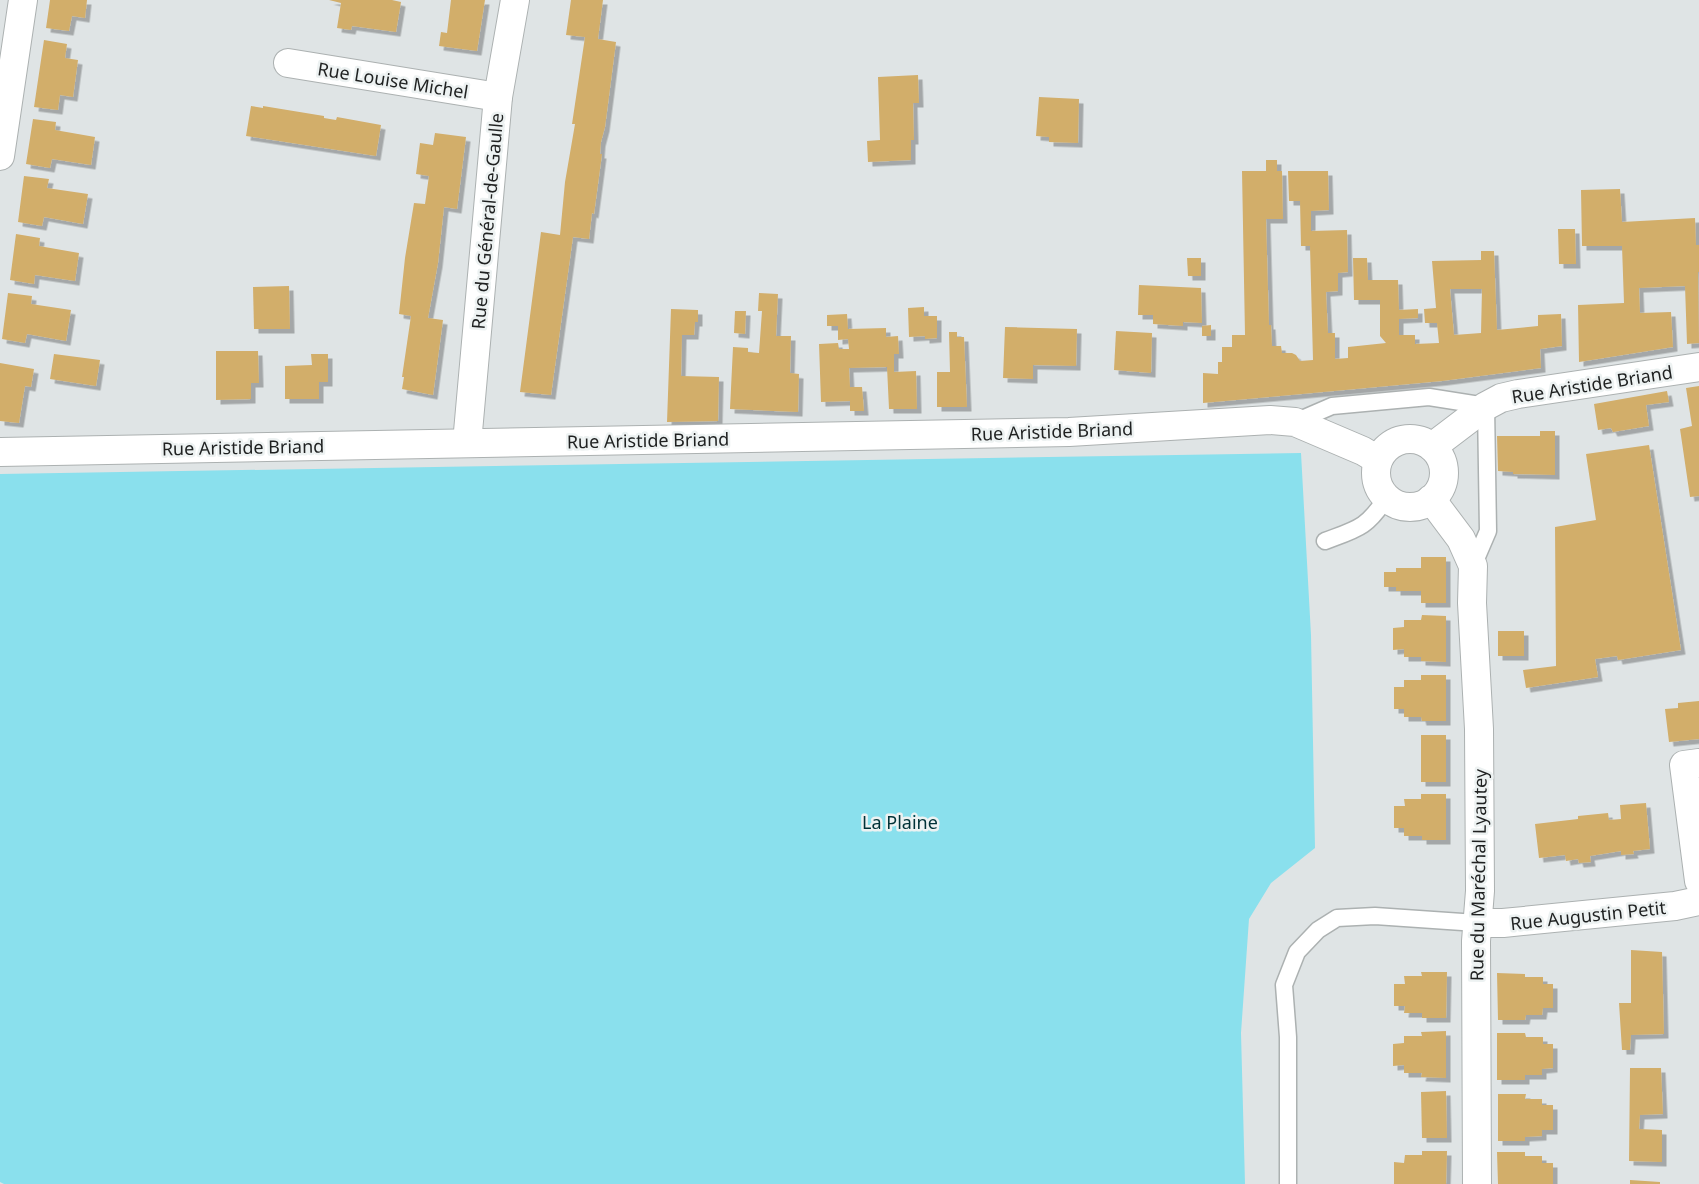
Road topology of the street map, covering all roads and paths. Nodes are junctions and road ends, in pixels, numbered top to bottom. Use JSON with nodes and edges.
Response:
{"nodes":[{"id":1,"x":23,"y":0,"type":"edge"},
{"id":2,"x":515,"y":0,"type":"edge"},
{"id":3,"x":288,"y":63,"type":"dead end"},
{"id":4,"x":498,"y":97,"type":"junction"},
{"id":5,"x":0,"y":156,"type":"edge"},
{"id":6,"x":1699,"y":367,"type":"edge"},
{"id":7,"x":1486,"y":406,"type":"junction"},
{"id":8,"x":1295,"y":422,"type":"junction"},
{"id":9,"x":467,"y":443,"type":"junction"},
{"id":10,"x":1432,"y":447,"type":"junction"},
{"id":11,"x":0,"y":452,"type":"edge"},
{"id":12,"x":1378,"y":460,"type":"junction"},
{"id":13,"x":1386,"y":498,"type":"junction"},
{"id":14,"x":1431,"y":499,"type":"junction"},
{"id":15,"x":1325,"y":541,"type":"dead end"},
{"id":16,"x":1473,"y":566,"type":"junction"},
{"id":17,"x":1699,"y":763,"type":"edge"},
{"id":18,"x":1699,"y":882,"type":"edge"},
{"id":19,"x":1699,"y":901,"type":"edge"},
{"id":20,"x":1477,"y":923,"type":"junction"},
{"id":21,"x":1288,"y":1184,"type":"edge"},
{"id":22,"x":1478,"y":1184,"type":"edge"}],
"edges":[{"from":1,"to":5,"type":"street"},
{"from":2,"to":4,"type":"street","name":"Rue du Général-de-Gaulle"},
{"from":3,"to":4,"type":"street","name":"Rue Louise Michel"},
{"from":4,"to":9,"type":"street","name":"Rue du Général-de-Gaulle"},
{"from":6,"to":7,"type":"street","name":"Rue Aristide Briand"},
{"from":7,"to":8,"type":"lane","name":"Rue Aristide Briand"},
{"from":7,"to":10,"type":"street","name":"Rue Aristide Briand"},
{"from":7,"to":16,"type":"lane","name":"Rue du Maréchal Lyautey"},
{"from":8,"to":9,"type":"street","name":"Rue Aristide Briand"},
{"from":8,"to":12,"type":"street","name":"Rue Aristide Briand"},
{"from":9,"to":11,"type":"street","name":"Rue Aristide Briand"},
{"from":10,"to":12,"type":"street"},
{"from":10,"to":14,"type":"street"},
{"from":12,"to":13,"type":"street"},
{"from":13,"to":14,"type":"street"},
{"from":13,"to":15,"type":"lane"},
{"from":14,"to":16,"type":"street","name":"Rue du Maréchal Lyautey"},
{"from":16,"to":20,"type":"street","name":"Rue du Maréchal Lyautey"},
{"from":17,"to":18,"type":"street"},
{"from":19,"to":20,"type":"street","name":"Rue Augustin Petit"},
{"from":20,"to":21,"type":"lane"},
{"from":20,"to":22,"type":"street","name":"Rue du Maréchal Lyautey"}]}
